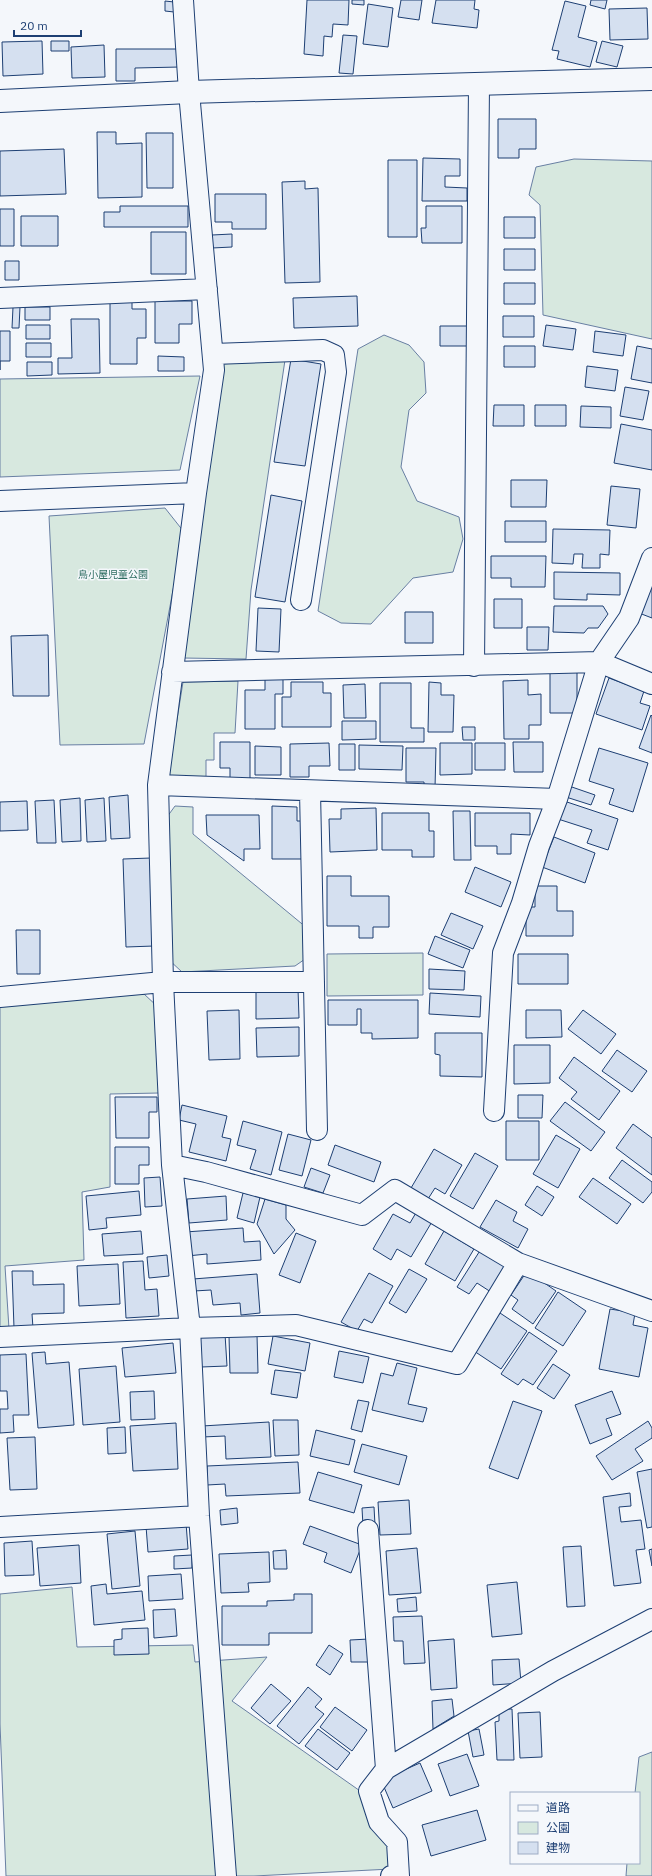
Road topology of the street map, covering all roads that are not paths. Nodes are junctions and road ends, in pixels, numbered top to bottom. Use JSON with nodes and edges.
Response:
{"nodes":[{"id":1,"x":183,"y":0,"type":"edge"},
{"id":2,"x":652,"y":79,"type":"edge"},
{"id":3,"x":480,"y":84,"type":"junction"},
{"id":4,"x":189,"y":92,"type":"junction"},
{"id":5,"x":0,"y":101,"type":"edge"},
{"id":6,"x":207,"y":289,"type":"junction"},
{"id":7,"x":0,"y":298,"type":"edge"},
{"id":8,"x":213,"y":354,"type":"junction"},
{"id":9,"x":196,"y":493,"type":"junction"},
{"id":10,"x":0,"y":501,"type":"edge"},
{"id":11,"x":652,"y":558,"type":"edge"},
{"id":12,"x":301,"y":600,"type":"dead end"},
{"id":13,"x":599,"y":662,"type":"junction"},
{"id":14,"x":474,"y":666,"type":"junction"},
{"id":15,"x":172,"y":672,"type":"junction"},
{"id":16,"x":652,"y":684,"type":"edge"},
{"id":17,"x":158,"y":785,"type":"junction"},
{"id":18,"x":310,"y":791,"type":"junction"},
{"id":19,"x":557,"y":799,"type":"junction"},
{"id":20,"x":163,"y":982,"type":"junction"},
{"id":21,"x":314,"y":982,"type":"junction"},
{"id":22,"x":0,"y":997,"type":"edge"},
{"id":23,"x":494,"y":1111,"type":"dead end"},
{"id":24,"x":317,"y":1130,"type":"dead end"},
{"id":25,"x":172,"y":1165,"type":"junction"},
{"id":26,"x":518,"y":1263,"type":"junction"},
{"id":27,"x":652,"y":1311,"type":"edge"},
{"id":28,"x":190,"y":1328,"type":"junction"},
{"id":29,"x":0,"y":1337,"type":"edge"},
{"id":30,"x":199,"y":1516,"type":"junction"},
{"id":31,"x":0,"y":1527,"type":"edge"},
{"id":32,"x":368,"y":1530,"type":"dead end"},
{"id":33,"x":652,"y":1619,"type":"edge"},
{"id":34,"x":386,"y":1769,"type":"junction"},
{"id":35,"x":226,"y":1876,"type":"edge"},
{"id":36,"x":391,"y":1876,"type":"edge"}],
"edges":[{"from":1,"to":4,"type":"street"},
{"from":2,"to":3,"type":"street"},
{"from":3,"to":4,"type":"street"},
{"from":3,"to":14,"type":"street"},
{"from":4,"to":5,"type":"street"},
{"from":4,"to":6,"type":"street"},
{"from":6,"to":7,"type":"street"},
{"from":6,"to":8,"type":"street"},
{"from":8,"to":9,"type":"street"},
{"from":8,"to":12,"type":"street"},
{"from":9,"to":10,"type":"street"},
{"from":9,"to":15,"type":"street"},
{"from":11,"to":13,"type":"street"},
{"from":13,"to":14,"type":"street"},
{"from":13,"to":16,"type":"street"},
{"from":13,"to":19,"type":"street"},
{"from":14,"to":15,"type":"street"},
{"from":15,"to":17,"type":"street"},
{"from":17,"to":18,"type":"street"},
{"from":17,"to":20,"type":"street"},
{"from":18,"to":19,"type":"street"},
{"from":18,"to":21,"type":"street"},
{"from":19,"to":23,"type":"street"},
{"from":20,"to":21,"type":"street"},
{"from":20,"to":22,"type":"street"},
{"from":20,"to":25,"type":"street"},
{"from":21,"to":24,"type":"street"},
{"from":25,"to":26,"type":"street"},
{"from":25,"to":28,"type":"street"},
{"from":26,"to":27,"type":"street"},
{"from":26,"to":28,"type":"street"},
{"from":28,"to":29,"type":"street"},
{"from":28,"to":30,"type":"street"},
{"from":30,"to":31,"type":"street"},
{"from":30,"to":35,"type":"street"},
{"from":32,"to":34,"type":"street"},
{"from":33,"to":34,"type":"street"},
{"from":34,"to":36,"type":"street"}]}
